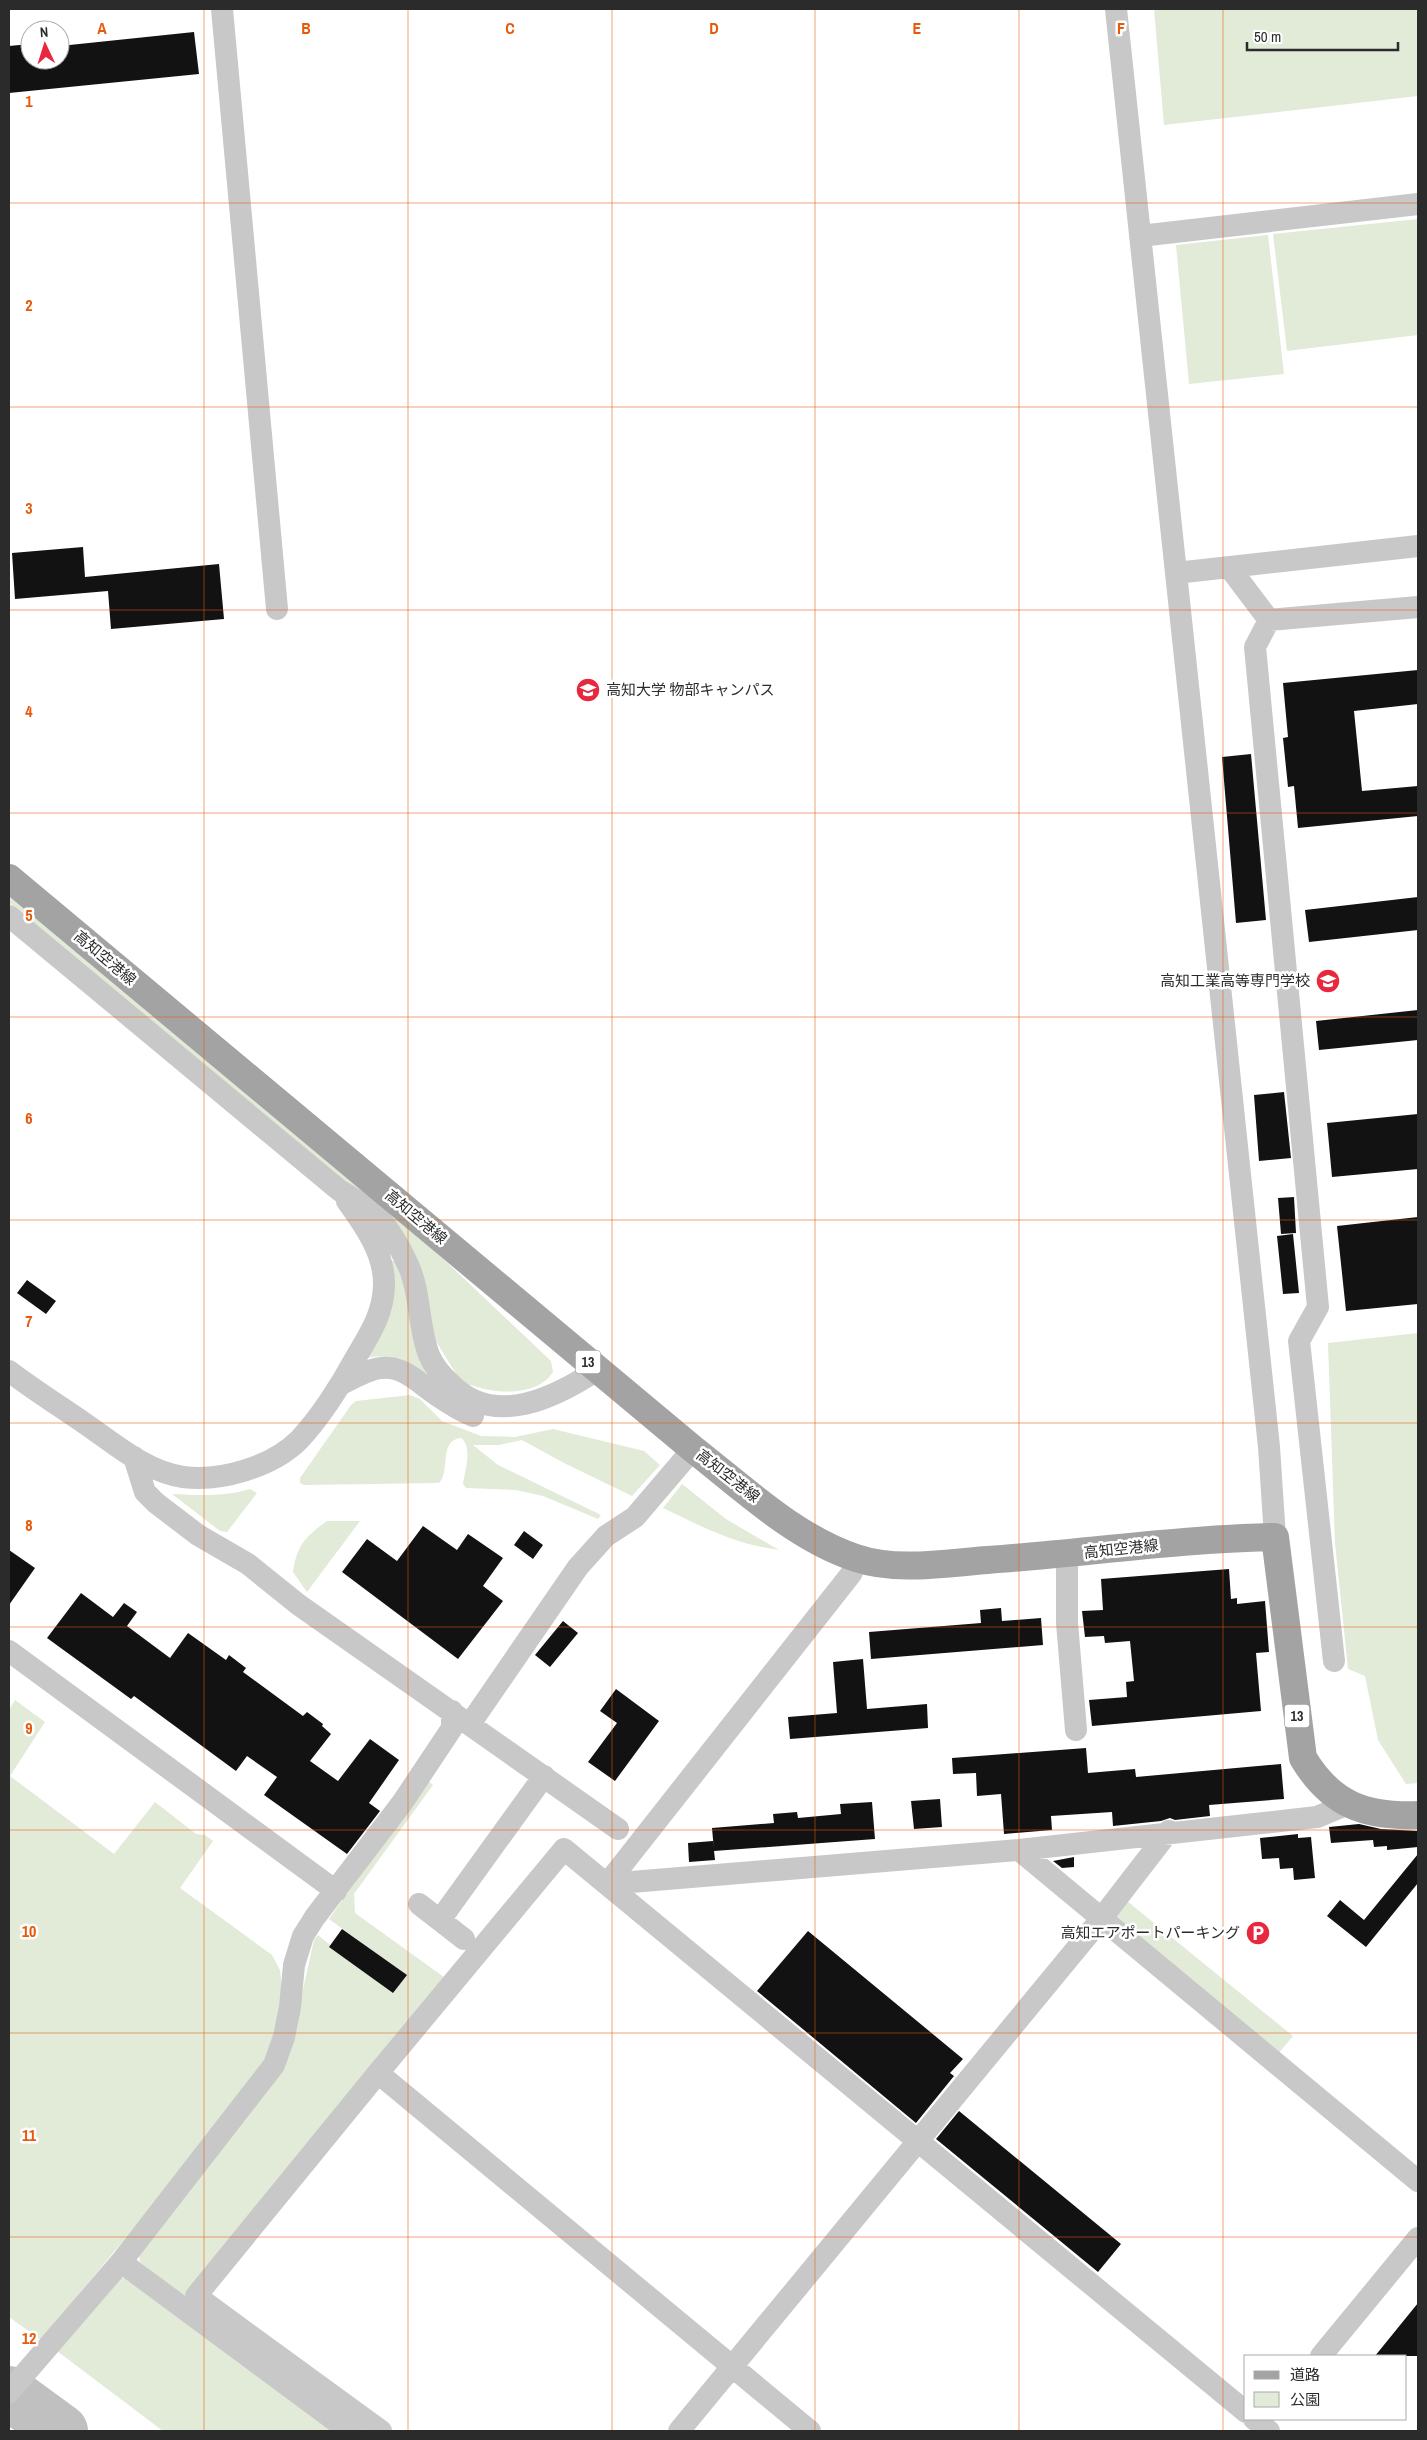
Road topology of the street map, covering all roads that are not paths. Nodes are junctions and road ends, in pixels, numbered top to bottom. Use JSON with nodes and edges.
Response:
{"nodes":[{"id":1,"x":222,"y":9,"type":"edge"},
{"id":2,"x":1116,"y":9,"type":"edge"},
{"id":3,"x":1418,"y":204,"type":"edge"},
{"id":4,"x":1140,"y":236,"type":"junction"},
{"id":5,"x":1418,"y":546,"type":"edge"},
{"id":6,"x":1229,"y":567,"type":"junction"},
{"id":7,"x":1176,"y":573,"type":"junction"},
{"id":8,"x":1418,"y":607,"type":"edge"},
{"id":9,"x":276,"y":609,"type":"dead end"},
{"id":10,"x":1269,"y":620,"type":"junction"},
{"id":11,"x":9,"y":878,"type":"edge"},
{"id":12,"x":9,"y":916,"type":"edge"},
{"id":13,"x":339,"y":1190,"type":"junction"},
{"id":14,"x":598,"y":1370,"type":"junction"},
{"id":15,"x":9,"y":1371,"type":"edge"},
{"id":16,"x":341,"y":1384,"type":"junction"},
{"id":17,"x":694,"y":1449,"type":"junction"},
{"id":18,"x":134,"y":1457,"type":"junction"},
{"id":19,"x":1275,"y":1536,"type":"junction"},
{"id":20,"x":1064,"y":1555,"type":"junction"},
{"id":21,"x":858,"y":1559,"type":"junction"},
{"id":22,"x":9,"y":1651,"type":"edge"},
{"id":23,"x":1334,"y":1661,"type":"dead end"},
{"id":24,"x":462,"y":1717,"type":"junction"},
{"id":25,"x":1076,"y":1730,"type":"dead end"},
{"id":26,"x":544,"y":1776,"type":"junction"},
{"id":27,"x":1348,"y":1804,"type":"junction"},
{"id":28,"x":1418,"y":1815,"type":"edge"},
{"id":29,"x":618,"y":1829,"type":"dead end"},
{"id":30,"x":1170,"y":1832,"type":"junction"},
{"id":31,"x":1019,"y":1850,"type":"junction"},
{"id":32,"x":607,"y":1884,"type":"junction"},
{"id":33,"x":336,"y":1891,"type":"junction"},
{"id":34,"x":419,"y":1904,"type":"dead end"},
{"id":35,"x":1101,"y":1919,"type":"junction"},
{"id":36,"x":440,"y":1920,"type":"junction"},
{"id":37,"x":464,"y":1938,"type":"dead end"},
{"id":38,"x":378,"y":2073,"type":"junction"},
{"id":39,"x":919,"y":2142,"type":"junction"},
{"id":40,"x":1418,"y":2181,"type":"edge"},
{"id":41,"x":1418,"y":2238,"type":"edge"},
{"id":42,"x":121,"y":2262,"type":"junction"},
{"id":43,"x":1322,"y":2355,"type":"edge"},
{"id":44,"x":732,"y":2367,"type":"junction"},
{"id":45,"x":9,"y":2392,"type":"edge"},
{"id":46,"x":1244,"y":2410,"type":"edge"},
{"id":47,"x":349,"y":2431,"type":"edge"},
{"id":48,"x":381,"y":2431,"type":"edge"},
{"id":49,"x":679,"y":2431,"type":"edge"},
{"id":50,"x":810,"y":2431,"type":"edge"}],
"edges":[{"from":1,"to":9,"type":"street"},
{"from":2,"to":4,"type":"street"},
{"from":3,"to":4,"type":"street"},
{"from":4,"to":7,"type":"street"},
{"from":5,"to":6,"type":"street"},
{"from":6,"to":7,"type":"street"},
{"from":6,"to":10,"type":"street"},
{"from":7,"to":19,"type":"street"},
{"from":8,"to":10,"type":"street"},
{"from":10,"to":23,"type":"street"},
{"from":11,"to":14,"type":"main road","name":"高知空港線","number":"13"},
{"from":12,"to":13,"type":"street"},
{"from":13,"to":14,"type":"street"},
{"from":13,"to":16,"type":"street"},
{"from":14,"to":16,"type":"street"},
{"from":14,"to":17,"type":"main road","name":"高知空港線","number":"13"},
{"from":15,"to":18,"type":"street"},
{"from":16,"to":18,"type":"street"},
{"from":17,"to":21,"type":"main road","name":"高知空港線","number":"13"},
{"from":17,"to":24,"type":"street"},
{"from":18,"to":24,"type":"street"},
{"from":19,"to":20,"type":"main road","name":"高知空港線","number":"13"},
{"from":19,"to":27,"type":"main road","number":"13"},
{"from":20,"to":21,"type":"main road","name":"高知空港線","number":"13"},
{"from":20,"to":25,"type":"street"},
{"from":21,"to":32,"type":"street"},
{"from":22,"to":33,"type":"street"},
{"from":24,"to":26,"type":"street"},
{"from":24,"to":33,"type":"street"},
{"from":26,"to":29,"type":"street"},
{"from":26,"to":36,"type":"street"},
{"from":27,"to":28,"type":"main road","number":"13"},
{"from":27,"to":30,"type":"street"},
{"from":30,"to":31,"type":"street"},
{"from":30,"to":35,"type":"street"},
{"from":31,"to":32,"type":"street"},
{"from":31,"to":35,"type":"street"},
{"from":32,"to":38,"type":"street"},
{"from":32,"to":39,"type":"street"},
{"from":33,"to":42,"type":"street"},
{"from":34,"to":36,"type":"street"},
{"from":35,"to":39,"type":"street"},
{"from":35,"to":40,"type":"street"},
{"from":36,"to":37,"type":"street"},
{"from":38,"to":44,"type":"street"},
{"from":38,"to":48,"type":"street"},
{"from":39,"to":44,"type":"street"},
{"from":39,"to":46,"type":"street"},
{"from":41,"to":43,"type":"street"},
{"from":42,"to":45,"type":"street"},
{"from":42,"to":47,"type":"street"},
{"from":44,"to":49,"type":"street"},
{"from":44,"to":50,"type":"street"}]}
